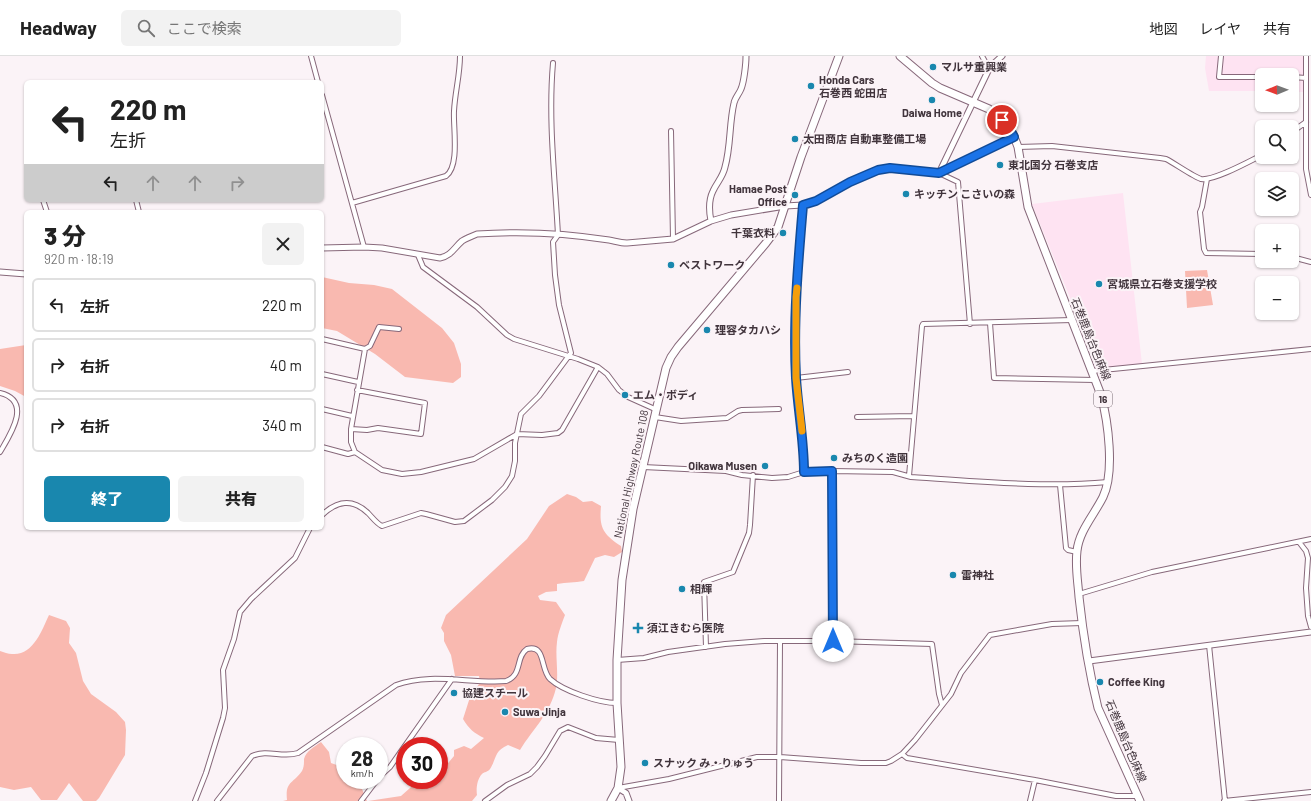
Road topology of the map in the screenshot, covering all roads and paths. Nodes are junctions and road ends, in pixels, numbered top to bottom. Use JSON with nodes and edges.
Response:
{"nodes":[{"id":1,"x":311,"y":56,"type":"edge"},
{"id":2,"x":460,"y":56,"type":"edge"},
{"id":3,"x":746,"y":56,"type":"edge"},
{"id":4,"x":839,"y":56,"type":"edge"},
{"id":5,"x":900,"y":56,"type":"edge"},
{"id":6,"x":982,"y":56,"type":"edge"},
{"id":7,"x":1002,"y":56,"type":"edge"},
{"id":8,"x":1221,"y":56,"type":"edge"},
{"id":9,"x":1306,"y":56,"type":"edge"},
{"id":10,"x":553,"y":63,"type":"dead end"},
{"id":11,"x":990,"y":67,"type":"junction"},
{"id":12,"x":1309,"y":68,"type":"edge"},
{"id":13,"x":1255,"y":77,"type":"edge"},
{"id":14,"x":1299,"y":78,"type":"edge"},
{"id":15,"x":1306,"y":78,"type":"junction"},
{"id":16,"x":317,"y":80,"type":"edge"},
{"id":17,"x":324,"y":101,"type":"edge"},
{"id":18,"x":974,"y":102,"type":"junction"},
{"id":19,"x":1306,"y":122,"type":"junction"},
{"id":20,"x":1299,"y":127,"type":"edge"},
{"id":21,"x":671,"y":131,"type":"dead end"},
{"id":22,"x":1014,"y":137,"type":"junction"},
{"id":23,"x":1018,"y":147,"type":"junction"},
{"id":24,"x":1255,"y":159,"type":"edge"},
{"id":25,"x":1309,"y":168,"type":"edge"},
{"id":26,"x":939,"y":173,"type":"junction"},
{"id":27,"x":1207,"y":179,"type":"junction"},
{"id":28,"x":1311,"y":195,"type":"edge"},
{"id":29,"x":352,"y":204,"type":"junction"},
{"id":30,"x":803,"y":205,"type":"junction"},
{"id":31,"x":785,"y":206,"type":"junction"},
{"id":32,"x":711,"y":221,"type":"junction"},
{"id":33,"x":558,"y":235,"type":"junction"},
{"id":34,"x":673,"y":239,"type":"junction"},
{"id":35,"x":364,"y":247,"type":"junction"},
{"id":36,"x":324,"y":248,"type":"edge"},
{"id":37,"x":418,"y":254,"type":"junction"},
{"id":38,"x":1255,"y":254,"type":"edge"},
{"id":39,"x":1299,"y":259,"type":"edge"},
{"id":40,"x":1311,"y":262,"type":"edge"},
{"id":41,"x":0,"y":272,"type":"edge"},
{"id":42,"x":24,"y":274,"type":"edge"},
{"id":43,"x":1072,"y":320,"type":"junction"},
{"id":44,"x":990,"y":323,"type":"junction"},
{"id":45,"x":970,"y":324,"type":"junction"},
{"id":46,"x":399,"y":329,"type":"dead end"},
{"id":47,"x":324,"y":339,"type":"edge"},
{"id":48,"x":365,"y":349,"type":"junction"},
{"id":49,"x":1311,"y":349,"type":"edge"},
{"id":50,"x":568,"y":357,"type":"junction"},
{"id":51,"x":598,"y":367,"type":"junction"},
{"id":52,"x":1093,"y":371,"type":"junction"},
{"id":53,"x":848,"y":372,"type":"dead end"},
{"id":54,"x":324,"y":374,"type":"edge"},
{"id":55,"x":796,"y":378,"type":"junction"},
{"id":56,"x":1096,"y":380,"type":"junction"},
{"id":57,"x":358,"y":382,"type":"junction"},
{"id":58,"x":357,"y":390,"type":"junction"},
{"id":59,"x":0,"y":393,"type":"edge"},
{"id":60,"x":324,"y":409,"type":"edge"},
{"id":61,"x":779,"y":409,"type":"dead end"},
{"id":62,"x":656,"y":413,"type":"junction"},
{"id":63,"x":352,"y":416,"type":"junction"},
{"id":64,"x":914,"y":416,"type":"junction"},
{"id":65,"x":857,"y":417,"type":"dead end"},
{"id":66,"x":351,"y":429,"type":"junction"},
{"id":67,"x":517,"y":434,"type":"junction"},
{"id":68,"x":324,"y":448,"type":"edge"},
{"id":69,"x":0,"y":452,"type":"edge"},
{"id":70,"x":355,"y":452,"type":"junction"},
{"id":71,"x":643,"y":467,"type":"junction"},
{"id":72,"x":832,"y":471,"type":"junction"},
{"id":73,"x":804,"y":472,"type":"junction"},
{"id":74,"x":753,"y":476,"type":"junction"},
{"id":75,"x":909,"y":476,"type":"junction"},
{"id":76,"x":1108,"y":482,"type":"junction"},
{"id":77,"x":1060,"y":485,"type":"junction"},
{"id":78,"x":324,"y":514,"type":"edge"},
{"id":79,"x":309,"y":530,"type":"edge"},
{"id":80,"x":1311,"y":539,"type":"edge"},
{"id":81,"x":1299,"y":542,"type":"junction"},
{"id":82,"x":1077,"y":552,"type":"junction"},
{"id":83,"x":1079,"y":594,"type":"junction"},
{"id":84,"x":1082,"y":623,"type":"junction"},
{"id":85,"x":1311,"y":627,"type":"edge"},
{"id":86,"x":1311,"y":632,"type":"edge"},
{"id":87,"x":780,"y":641,"type":"junction"},
{"id":88,"x":833,"y":641,"type":"junction"},
{"id":89,"x":1209,"y":645,"type":"junction"},
{"id":90,"x":706,"y":647,"type":"junction"},
{"id":91,"x":616,"y":660,"type":"junction"},
{"id":92,"x":1089,"y":661,"type":"junction"},
{"id":93,"x":452,"y":679,"type":"junction"},
{"id":94,"x":617,"y":703,"type":"junction"},
{"id":95,"x":942,"y":705,"type":"junction"},
{"id":96,"x":619,"y":740,"type":"junction"},
{"id":97,"x":902,"y":754,"type":"junction"},
{"id":98,"x":780,"y":757,"type":"junction"},
{"id":99,"x":388,"y":769,"type":"edge"},
{"id":100,"x":1035,"y":780,"type":"junction"},
{"id":101,"x":618,"y":788,"type":"junction"},
{"id":102,"x":370,"y":789,"type":"edge"},
{"id":103,"x":1311,"y":792,"type":"edge"},
{"id":104,"x":1138,"y":798,"type":"edge"},
{"id":105,"x":195,"y":801,"type":"edge"},
{"id":106,"x":216,"y":801,"type":"edge"},
{"id":107,"x":361,"y":801,"type":"edge"},
{"id":108,"x":485,"y":801,"type":"edge"},
{"id":109,"x":611,"y":801,"type":"edge"},
{"id":110,"x":628,"y":801,"type":"edge"},
{"id":111,"x":779,"y":801,"type":"edge"},
{"id":112,"x":1030,"y":801,"type":"edge"},
{"id":113,"x":1224,"y":801,"type":"edge"}],
"edges":[{"from":1,"to":16,"type":"street"},
{"from":2,"to":29,"type":"street"},
{"from":3,"to":32,"type":"street"},
{"from":4,"to":31,"type":"main road","name":"National Highway Route 108"},
{"from":5,"to":18,"type":"main road","name":"石巻鹿島台色麻線","number":"16"},
{"from":6,"to":11,"type":"street"},
{"from":7,"to":11,"type":"street"},
{"from":8,"to":13,"type":"street"},
{"from":9,"to":12,"type":"street"},
{"from":10,"to":33,"type":"street"},
{"from":11,"to":18,"type":"street"},
{"from":12,"to":15,"type":"street"},
{"from":14,"to":15,"type":"street"},
{"from":15,"to":19,"type":"street"},
{"from":17,"to":29,"type":"street"},
{"from":18,"to":22,"type":"main road","name":"石巻鹿島台色麻線","number":"16"},
{"from":18,"to":26,"type":"street"},
{"from":19,"to":20,"type":"street"},
{"from":19,"to":25,"type":"street"},
{"from":21,"to":34,"type":"street"},
{"from":22,"to":23,"type":"main road","name":"石巻鹿島台色麻線","number":"16"},
{"from":22,"to":26,"type":"street"},
{"from":23,"to":27,"type":"street"},
{"from":23,"to":43,"type":"main road","name":"石巻鹿島台色麻線","number":"16"},
{"from":24,"to":27,"type":"street"},
{"from":25,"to":28,"type":"street"},
{"from":26,"to":30,"type":"street"},
{"from":26,"to":45,"type":"street"},
{"from":27,"to":38,"type":"street"},
{"from":29,"to":35,"type":"street"},
{"from":30,"to":31,"type":"street"},
{"from":30,"to":55,"type":"street"},
{"from":31,"to":32,"type":"street"},
{"from":31,"to":62,"type":"main road","name":"National Highway Route 108"},
{"from":32,"to":34,"type":"street"},
{"from":33,"to":34,"type":"street"},
{"from":33,"to":37,"type":"street"},
{"from":33,"to":50,"type":"street"},
{"from":35,"to":36,"type":"street"},
{"from":35,"to":37,"type":"street"},
{"from":37,"to":50,"type":"street"},
{"from":39,"to":40,"type":"street"},
{"from":41,"to":42,"type":"street"},
{"from":43,"to":44,"type":"street"},
{"from":43,"to":52,"type":"main road","name":"石巻鹿島台色麻線","number":"16"},
{"from":44,"to":45,"type":"street"},
{"from":44,"to":56,"type":"street"},
{"from":45,"to":64,"type":"street"},
{"from":46,"to":48,"type":"street"},
{"from":47,"to":48,"type":"street"},
{"from":48,"to":57,"type":"street"},
{"from":49,"to":52,"type":"street"},
{"from":50,"to":51,"type":"street"},
{"from":50,"to":67,"type":"street"},
{"from":51,"to":62,"type":"street"},
{"from":51,"to":67,"type":"street"},
{"from":52,"to":56,"type":"main road","name":"石巻鹿島台色麻線","number":"16"},
{"from":53,"to":55,"type":"street"},
{"from":54,"to":57,"type":"street"},
{"from":55,"to":73,"type":"street"},
{"from":56,"to":76,"type":"main road","name":"石巻鹿島台色麻線","number":"16"},
{"from":57,"to":58,"type":"street"},
{"from":58,"to":63,"type":"street"},
{"from":58,"to":66,"type":"street"},
{"from":59,"to":69,"type":"street"},
{"from":60,"to":63,"type":"street"},
{"from":61,"to":62,"type":"street"},
{"from":62,"to":71,"type":"main road","name":"National Highway Route 108"},
{"from":63,"to":66,"type":"street"},
{"from":64,"to":65,"type":"street"},
{"from":64,"to":75,"type":"street"},
{"from":66,"to":70,"type":"street"},
{"from":67,"to":70,"type":"street"},
{"from":67,"to":78,"type":"street"},
{"from":68,"to":70,"type":"street"},
{"from":71,"to":74,"type":"street"},
{"from":71,"to":91,"type":"main road","name":"National Highway Route 108"},
{"from":72,"to":73,"type":"street"},
{"from":72,"to":75,"type":"street"},
{"from":72,"to":88,"type":"street"},
{"from":73,"to":74,"type":"street"},
{"from":74,"to":90,"type":"street"},
{"from":75,"to":77,"type":"street"},
{"from":76,"to":77,"type":"street"},
{"from":76,"to":82,"type":"main road","name":"石巻鹿島台色麻線","number":"16"},
{"from":77,"to":82,"type":"street"},
{"from":79,"to":105,"type":"street"},
{"from":80,"to":81,"type":"street"},
{"from":81,"to":83,"type":"street"},
{"from":81,"to":85,"type":"street"},
{"from":82,"to":83,"type":"main road","name":"石巻鹿島台色麻線","number":"16"},
{"from":83,"to":84,"type":"main road","name":"石巻鹿島台色麻線","number":"16"},
{"from":84,"to":92,"type":"main road","name":"石巻鹿島台色麻線","number":"16"},
{"from":84,"to":95,"type":"street"},
{"from":86,"to":89,"type":"street"},
{"from":87,"to":88,"type":"street"},
{"from":87,"to":90,"type":"street"},
{"from":87,"to":98,"type":"street"},
{"from":88,"to":95,"type":"street"},
{"from":89,"to":92,"type":"street"},
{"from":89,"to":113,"type":"street"},
{"from":90,"to":91,"type":"street"},
{"from":91,"to":94,"type":"main road","name":"National Highway Route 108"},
{"from":92,"to":104,"type":"main road","name":"石巻鹿島台色麻線","number":"16"},
{"from":93,"to":94,"type":"street"},
{"from":93,"to":99,"type":"street"},
{"from":93,"to":106,"type":"street"},
{"from":94,"to":96,"type":"main road","name":"National Highway Route 108"},
{"from":95,"to":97,"type":"street"},
{"from":96,"to":101,"type":"main road","name":"National Highway Route 108"},
{"from":96,"to":108,"type":"street"},
{"from":97,"to":98,"type":"street"},
{"from":97,"to":100,"type":"street"},
{"from":98,"to":101,"type":"street"},
{"from":98,"to":111,"type":"street"},
{"from":100,"to":104,"type":"street"},
{"from":100,"to":112,"type":"street"},
{"from":101,"to":109,"type":"main road","name":"National Highway Route 108"},
{"from":101,"to":110,"type":"street"},
{"from":102,"to":107,"type":"street"},
{"from":103,"to":113,"type":"street"}]}
